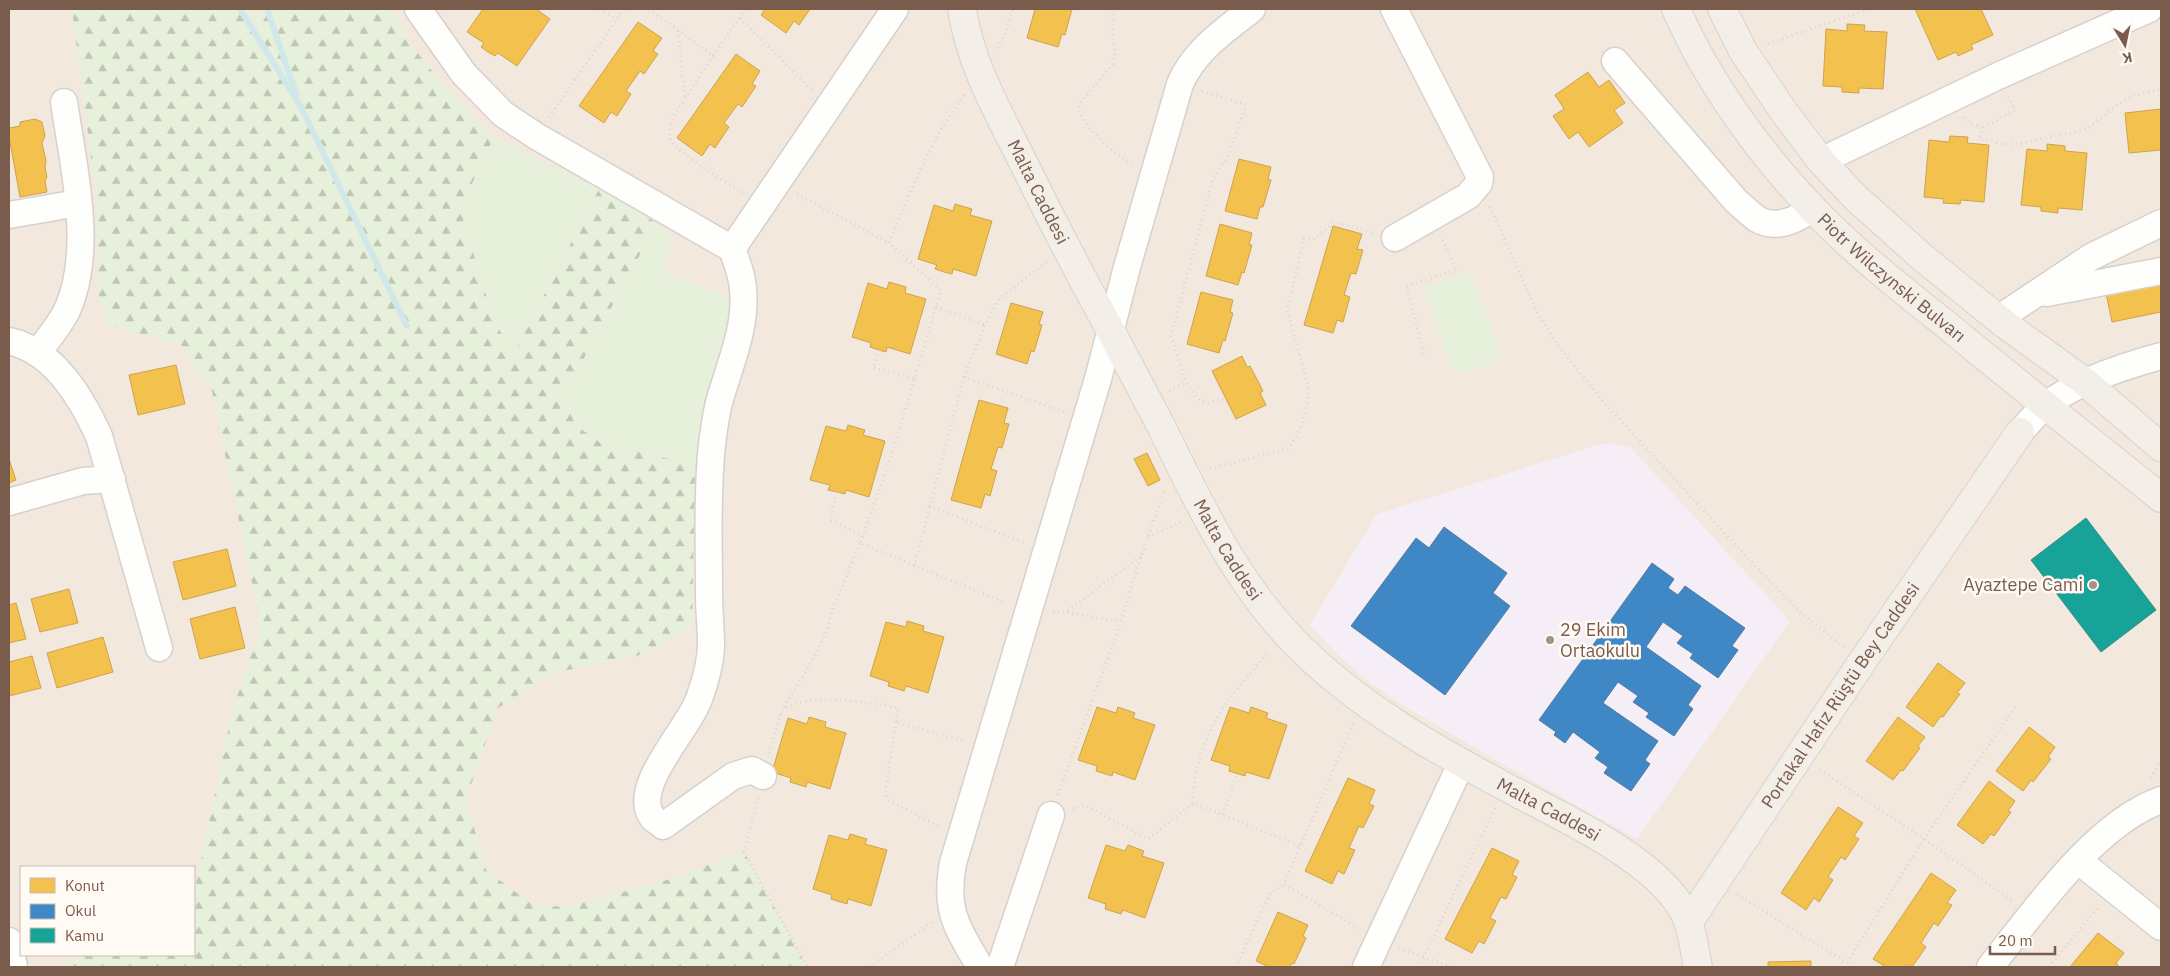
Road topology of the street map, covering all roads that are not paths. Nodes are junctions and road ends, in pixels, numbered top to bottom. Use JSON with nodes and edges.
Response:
{"nodes":[{"id":1,"x":418,"y":9,"type":"edge"},
{"id":2,"x":896,"y":9,"type":"edge"},
{"id":3,"x":962,"y":9,"type":"edge"},
{"id":4,"x":1252,"y":9,"type":"edge"},
{"id":5,"x":1394,"y":9,"type":"edge"},
{"id":6,"x":1676,"y":9,"type":"edge"},
{"id":7,"x":1722,"y":9,"type":"edge"},
{"id":8,"x":2149,"y":9,"type":"edge"},
{"id":9,"x":1615,"y":61,"type":"dead end"},
{"id":10,"x":64,"y":102,"type":"dead end"},
{"id":11,"x":1821,"y":161,"type":"junction"},
{"id":12,"x":78,"y":203,"type":"junction"},
{"id":13,"x":1812,"y":208,"type":"junction"},
{"id":14,"x":9,"y":216,"type":"edge"},
{"id":15,"x":2161,"y":223,"type":"edge"},
{"id":16,"x":1395,"y":238,"type":"road end"},
{"id":17,"x":732,"y":249,"type":"junction"},
{"id":18,"x":2161,"y":271,"type":"edge"},
{"id":19,"x":2033,"y":295,"type":"junction"},
{"id":20,"x":1998,"y":319,"type":"junction"},
{"id":21,"x":1110,"y":330,"type":"junction"},
{"id":22,"x":9,"y":341,"type":"edge"},
{"id":23,"x":38,"y":352,"type":"junction"},
{"id":24,"x":2161,"y":356,"type":"edge"},
{"id":25,"x":2085,"y":382,"type":"junction"},
{"id":26,"x":2044,"y":406,"type":"junction"},
{"id":27,"x":2020,"y":432,"type":"joint"},
{"id":28,"x":2161,"y":447,"type":"edge"},
{"id":29,"x":112,"y":479,"type":"junction"},
{"id":30,"x":2161,"y":498,"type":"edge"},
{"id":31,"x":9,"y":502,"type":"edge"},
{"id":32,"x":159,"y":648,"type":"dead end"},
{"id":33,"x":1462,"y":762,"type":"junction"},
{"id":34,"x":763,"y":776,"type":"road end"},
{"id":35,"x":2161,"y":800,"type":"edge"},
{"id":36,"x":1051,"y":815,"type":"road end"},
{"id":37,"x":2079,"y":860,"type":"junction"},
{"id":38,"x":1688,"y":923,"type":"junction"},
{"id":39,"x":2161,"y":927,"type":"edge"},
{"id":40,"x":9,"y":941,"type":"edge"},
{"id":41,"x":14,"y":967,"type":"edge"},
{"id":42,"x":980,"y":967,"type":"edge"},
{"id":43,"x":1000,"y":967,"type":"edge"},
{"id":44,"x":1366,"y":967,"type":"edge"},
{"id":45,"x":1698,"y":967,"type":"edge"},
{"id":46,"x":1990,"y":967,"type":"edge"}],
"edges":[{"from":1,"to":17,"type":"street"},
{"from":2,"to":17,"type":"street"},
{"from":3,"to":21,"type":"main road","name":"Malta Caddesi"},
{"from":4,"to":21,"type":"street"},
{"from":5,"to":16,"type":"street"},
{"from":6,"to":13,"type":"main road","name":"Piotr Wilczynski Bulvarı"},
{"from":7,"to":11,"type":"main road","name":"Piotr Wilczynski Bulvarı"},
{"from":8,"to":11,"type":"street"},
{"from":9,"to":13,"type":"street"},
{"from":10,"to":12,"type":"street"},
{"from":11,"to":20,"type":"main road","name":"Piotr Wilczynski Bulvarı"},
{"from":12,"to":14,"type":"street"},
{"from":12,"to":23,"type":"street"},
{"from":13,"to":26,"type":"main road","name":"Piotr Wilczynski Bulvarı"},
{"from":15,"to":19,"type":"street"},
{"from":17,"to":34,"type":"street"},
{"from":18,"to":19,"type":"street"},
{"from":19,"to":20,"type":"street"},
{"from":20,"to":25,"type":"main road","name":"Piotr Wilczynski Bulvarı"},
{"from":21,"to":33,"type":"main road","name":"Malta Caddesi"},
{"from":21,"to":42,"type":"street"},
{"from":22,"to":23,"type":"street"},
{"from":23,"to":29,"type":"street"},
{"from":24,"to":25,"type":"street"},
{"from":25,"to":26,"type":"street"},
{"from":25,"to":28,"type":"main road","name":"Piotr Wilczynski Bulvarı"},
{"from":26,"to":27,"type":"street"},
{"from":26,"to":30,"type":"main road","name":"Piotr Wilczynski Bulvarı"},
{"from":27,"to":38,"type":"main road","name":"Portakal Hafız Rüştü Bey Caddesi"},
{"from":29,"to":31,"type":"street"},
{"from":29,"to":32,"type":"street"},
{"from":33,"to":38,"type":"main road","name":"Malta Caddesi"},
{"from":33,"to":44,"type":"street"},
{"from":35,"to":37,"type":"street"},
{"from":36,"to":43,"type":"street"},
{"from":37,"to":39,"type":"street"},
{"from":37,"to":46,"type":"street"},
{"from":38,"to":45,"type":"main road"},
{"from":40,"to":41,"type":"street"}]}
